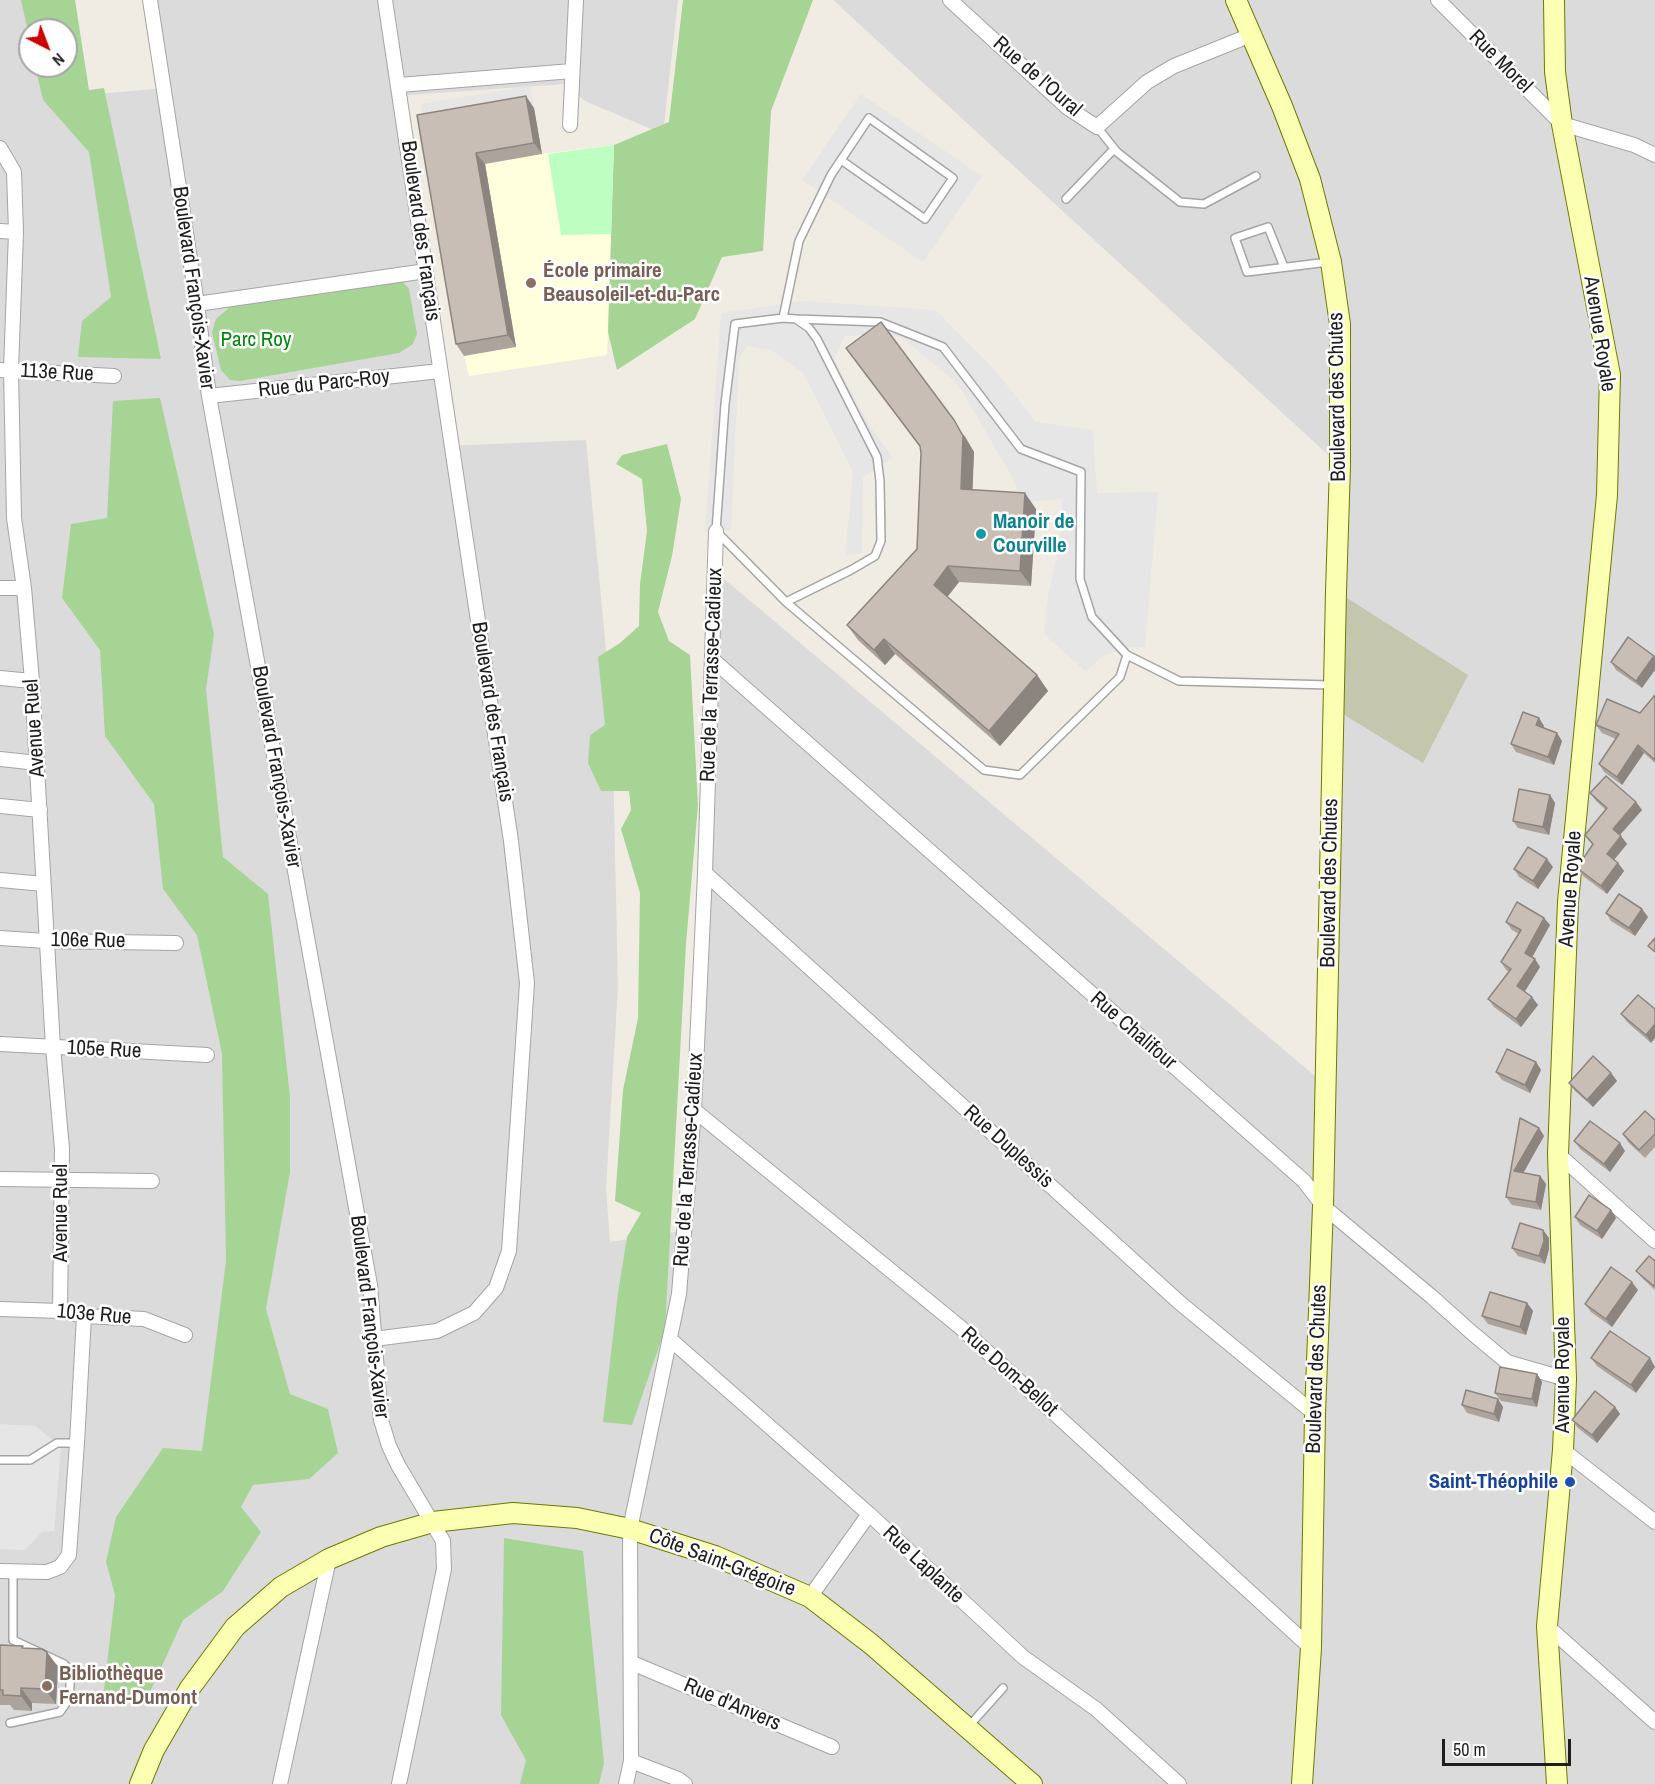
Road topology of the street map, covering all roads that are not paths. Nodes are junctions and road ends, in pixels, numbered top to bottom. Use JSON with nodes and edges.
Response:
{"nodes":[{"id":1,"x":150,"y":0,"type":"edge"},
{"id":2,"x":385,"y":0,"type":"edge"},
{"id":3,"x":576,"y":0,"type":"edge"},
{"id":4,"x":950,"y":0,"type":"edge"},
{"id":5,"x":1236,"y":0,"type":"edge"},
{"id":6,"x":1438,"y":0,"type":"edge"},
{"id":7,"x":1554,"y":0,"type":"edge"},
{"id":8,"x":1251,"y":35,"type":"junction"},
{"id":9,"x":572,"y":71,"type":"junction"},
{"id":10,"x":399,"y":85,"type":"junction"},
{"id":11,"x":1562,"y":124,"type":"junction"},
{"id":12,"x":570,"y":125,"type":"dead end"},
{"id":13,"x":1096,"y":127,"type":"junction"},
{"id":14,"x":0,"y":148,"type":"edge"},
{"id":15,"x":1114,"y":149,"type":"junction"},
{"id":16,"x":1655,"y":155,"type":"edge"},
{"id":17,"x":841,"y":160,"type":"junction"},
{"id":18,"x":1256,"y":176,"type":"dead end"},
{"id":19,"x":1066,"y":199,"type":"dead end"},
{"id":20,"x":0,"y":231,"type":"edge"},
{"id":21,"x":16,"y":232,"type":"junction"},
{"id":22,"x":1331,"y":262,"type":"junction"},
{"id":23,"x":1284,"y":267,"type":"junction"},
{"id":24,"x":426,"y":271,"type":"junction"},
{"id":25,"x":197,"y":304,"type":"junction"},
{"id":26,"x":783,"y":318,"type":"junction"},
{"id":27,"x":796,"y":319,"type":"junction"},
{"id":28,"x":5,"y":370,"type":"edge"},
{"id":29,"x":440,"y":372,"type":"junction"},
{"id":30,"x":114,"y":376,"type":"dead end"},
{"id":31,"x":209,"y":396,"type":"junction"},
{"id":32,"x":7,"y":518,"type":"edge"},
{"id":33,"x":716,"y":531,"type":"junction"},
{"id":34,"x":0,"y":588,"type":"edge"},
{"id":35,"x":24,"y":588,"type":"junction"},
{"id":36,"x":786,"y":602,"type":"junction"},
{"id":37,"x":1127,"y":655,"type":"junction"},
{"id":38,"x":712,"y":659,"type":"junction"},
{"id":39,"x":0,"y":678,"type":"edge"},
{"id":40,"x":32,"y":681,"type":"junction"},
{"id":41,"x":1334,"y":685,"type":"junction"},
{"id":42,"x":0,"y":759,"type":"edge"},
{"id":43,"x":38,"y":763,"type":"junction"},
{"id":44,"x":0,"y":806,"type":"edge"},
{"id":45,"x":40,"y":810,"type":"junction"},
{"id":46,"x":705,"y":873,"type":"junction"},
{"id":47,"x":0,"y":880,"type":"edge"},
{"id":48,"x":43,"y":884,"type":"junction"},
{"id":49,"x":0,"y":938,"type":"edge"},
{"id":50,"x":46,"y":940,"type":"junction"},
{"id":51,"x":176,"y":943,"type":"dead end"},
{"id":52,"x":0,"y":1044,"type":"edge"},
{"id":53,"x":53,"y":1047,"type":"junction"},
{"id":54,"x":207,"y":1055,"type":"dead end"},
{"id":55,"x":694,"y":1110,"type":"junction"},
{"id":56,"x":1558,"y":1154,"type":"junction"},
{"id":57,"x":0,"y":1179,"type":"edge"},
{"id":58,"x":61,"y":1181,"type":"junction"},
{"id":59,"x":152,"y":1181,"type":"dead end"},
{"id":60,"x":1323,"y":1206,"type":"junction"},
{"id":61,"x":1655,"y":1241,"type":"edge"},
{"id":62,"x":0,"y":1309,"type":"edge"},
{"id":63,"x":60,"y":1311,"type":"junction"},
{"id":64,"x":84,"y":1316,"type":"junction"},
{"id":65,"x":185,"y":1335,"type":"dead end"},
{"id":66,"x":374,"y":1339,"type":"junction"},
{"id":67,"x":671,"y":1340,"type":"junction"},
{"id":68,"x":1566,"y":1379,"type":"junction"},
{"id":69,"x":1315,"y":1414,"type":"junction"},
{"id":70,"x":77,"y":1443,"type":"junction"},
{"id":71,"x":1563,"y":1449,"type":"junction"},
{"id":72,"x":0,"y":1460,"type":"edge"},
{"id":73,"x":868,"y":1514,"type":"junction"},
{"id":74,"x":433,"y":1522,"type":"junction"},
{"id":75,"x":1655,"y":1522,"type":"edge"},
{"id":76,"x":630,"y":1528,"type":"junction"},
{"id":77,"x":329,"y":1559,"type":"junction"},
{"id":78,"x":6,"y":1571,"type":"edge"},
{"id":79,"x":810,"y":1597,"type":"junction"},
{"id":80,"x":1547,"y":1626,"type":"junction"},
{"id":81,"x":1311,"y":1648,"type":"junction"},
{"id":82,"x":632,"y":1663,"type":"junction"},
{"id":83,"x":1003,"y":1688,"type":"dead end"},
{"id":84,"x":1655,"y":1722,"type":"edge"},
{"id":85,"x":10,"y":1723,"type":"dead end"},
{"id":86,"x":967,"y":1728,"type":"junction"},
{"id":87,"x":832,"y":1747,"type":"dead end"},
{"id":88,"x":631,"y":1761,"type":"junction"},
{"id":89,"x":140,"y":1784,"type":"edge"},
{"id":90,"x":280,"y":1784,"type":"edge"},
{"id":91,"x":399,"y":1784,"type":"edge"},
{"id":92,"x":626,"y":1784,"type":"edge"},
{"id":93,"x":685,"y":1784,"type":"edge"},
{"id":94,"x":1032,"y":1784,"type":"edge"},
{"id":95,"x":1179,"y":1784,"type":"edge"},
{"id":96,"x":1302,"y":1784,"type":"edge"},
{"id":97,"x":1557,"y":1784,"type":"edge"}],
"edges":[{"from":1,"to":25,"type":"street","name":"Boulevard François-Xavier"},
{"from":2,"to":10,"type":"street","name":"Boulevard des Français"},
{"from":3,"to":9,"type":"street"},
{"from":4,"to":13,"type":"street","name":"Rue de l'Oural"},
{"from":5,"to":8,"type":"street","name":"Boulevard des Chutes"},
{"from":6,"to":11,"type":"street","name":"Rue Morel"},
{"from":7,"to":11,"type":"street","name":"Avenue Royale"},
{"from":8,"to":13,"type":"street","name":"Rue de l'Oural"},
{"from":8,"to":22,"type":"street","name":"Boulevard des Chutes"},
{"from":9,"to":10,"type":"street"},
{"from":9,"to":12,"type":"street"},
{"from":10,"to":24,"type":"street","name":"Boulevard des Français"},
{"from":11,"to":16,"type":"street"},
{"from":11,"to":56,"type":"street","name":"Avenue Royale"},
{"from":13,"to":15,"type":"lane"},
{"from":14,"to":21,"type":"street","name":"Avenue Ruel"},
{"from":15,"to":18,"type":"lane"},
{"from":15,"to":19,"type":"lane"},
{"from":17,"to":17,"type":"lane"},
{"from":17,"to":26,"type":"lane"},
{"from":20,"to":21,"type":"street"},
{"from":21,"to":28,"type":"street","name":"Avenue Ruel"},
{"from":22,"to":23,"type":"lane"},
{"from":22,"to":41,"type":"street","name":"Boulevard des Chutes"},
{"from":23,"to":23,"type":"lane"},
{"from":24,"to":25,"type":"street"},
{"from":24,"to":29,"type":"street","name":"Boulevard des Français"},
{"from":25,"to":31,"type":"street","name":"Boulevard François-Xavier"},
{"from":26,"to":27,"type":"lane"},
{"from":26,"to":33,"type":"lane"},
{"from":27,"to":36,"type":"lane"},
{"from":27,"to":37,"type":"lane"},
{"from":28,"to":30,"type":"street","name":"113e Rue"},
{"from":28,"to":32,"type":"street","name":"Avenue Ruel"},
{"from":29,"to":31,"type":"street","name":"Rue du Parc-Roy"},
{"from":29,"to":66,"type":"street","name":"Boulevard des Français"},
{"from":31,"to":66,"type":"street","name":"Boulevard François-Xavier"},
{"from":32,"to":35,"type":"street","name":"Avenue Ruel"},
{"from":33,"to":36,"type":"lane"},
{"from":33,"to":38,"type":"street","name":"Rue de la Terrasse-Cadieux"},
{"from":34,"to":35,"type":"street"},
{"from":35,"to":40,"type":"street","name":"Avenue Ruel"},
{"from":36,"to":37,"type":"lane"},
{"from":37,"to":41,"type":"lane"},
{"from":38,"to":46,"type":"street","name":"Rue de la Terrasse-Cadieux"},
{"from":38,"to":60,"type":"street","name":"Rue Chalifour"},
{"from":39,"to":40,"type":"street"},
{"from":40,"to":43,"type":"street","name":"Avenue Ruel"},
{"from":41,"to":60,"type":"street","name":"Boulevard des Chutes"},
{"from":42,"to":43,"type":"street"},
{"from":43,"to":45,"type":"street","name":"Avenue Ruel"},
{"from":44,"to":45,"type":"street"},
{"from":45,"to":48,"type":"street","name":"Avenue Ruel"},
{"from":46,"to":55,"type":"street","name":"Rue de la Terrasse-Cadieux"},
{"from":46,"to":69,"type":"street","name":"Rue Duplessis"},
{"from":47,"to":48,"type":"street"},
{"from":48,"to":50,"type":"street","name":"Avenue Ruel"},
{"from":49,"to":50,"type":"street","name":"106e Rue"},
{"from":50,"to":51,"type":"street","name":"106e Rue"},
{"from":50,"to":53,"type":"street","name":"Avenue Ruel"},
{"from":52,"to":53,"type":"street","name":"105e Rue"},
{"from":53,"to":54,"type":"street","name":"105e Rue"},
{"from":53,"to":58,"type":"street","name":"Avenue Ruel"},
{"from":55,"to":67,"type":"street","name":"Rue de la Terrasse-Cadieux"},
{"from":55,"to":81,"type":"street","name":"Rue Dom-Bellot"},
{"from":56,"to":61,"type":"street"},
{"from":56,"to":68,"type":"street","name":"Avenue Royale"},
{"from":57,"to":58,"type":"street"},
{"from":58,"to":59,"type":"street"},
{"from":58,"to":63,"type":"street","name":"Avenue Ruel"},
{"from":60,"to":68,"type":"street","name":"Rue Chalifour"},
{"from":60,"to":69,"type":"street","name":"Boulevard des Chutes"},
{"from":62,"to":63,"type":"street","name":"103e Rue"},
{"from":63,"to":64,"type":"street","name":"103e Rue"},
{"from":64,"to":65,"type":"street","name":"103e Rue"},
{"from":64,"to":70,"type":"street"},
{"from":66,"to":74,"type":"street","name":"Boulevard François-Xavier"},
{"from":67,"to":73,"type":"street","name":"Rue Laplante"},
{"from":67,"to":76,"type":"street","name":"Rue de la Terrasse-Cadieux"},
{"from":68,"to":71,"type":"street","name":"Avenue Royale"},
{"from":69,"to":81,"type":"street","name":"Boulevard des Chutes"},
{"from":70,"to":72,"type":"lane"},
{"from":70,"to":78,"type":"street"},
{"from":71,"to":75,"type":"street"},
{"from":71,"to":80,"type":"street","name":"Avenue Royale"},
{"from":73,"to":79,"type":"street"},
{"from":73,"to":95,"type":"street","name":"Rue Laplante"},
{"from":74,"to":76,"type":"street","name":"Côte Saint-Grégoire"},
{"from":74,"to":77,"type":"street","name":"Côte Saint-Grégoire"},
{"from":74,"to":91,"type":"street","name":"Boulevard François-Xavier"},
{"from":76,"to":79,"type":"street","name":"Côte Saint-Grégoire"},
{"from":76,"to":82,"type":"street","name":"Rue de la Terrasse-Cadieux"},
{"from":77,"to":89,"type":"street","name":"Côte Saint-Grégoire"},
{"from":77,"to":90,"type":"street"},
{"from":78,"to":85,"type":"lane"},
{"from":79,"to":86,"type":"street","name":"Côte Saint-Grégoire"},
{"from":80,"to":84,"type":"street"},
{"from":80,"to":97,"type":"street","name":"Avenue Royale"},
{"from":81,"to":96,"type":"street","name":"Boulevard des Chutes"},
{"from":82,"to":87,"type":"street","name":"Rue d'Anvers"},
{"from":82,"to":88,"type":"street","name":"Rue de la Terrasse-Cadieux"},
{"from":83,"to":86,"type":"lane"},
{"from":86,"to":94,"type":"street","name":"Côte Saint-Grégoire"},
{"from":88,"to":92,"type":"street","name":"Rue de la Terrasse-Cadieux"},
{"from":88,"to":93,"type":"street"}]}
